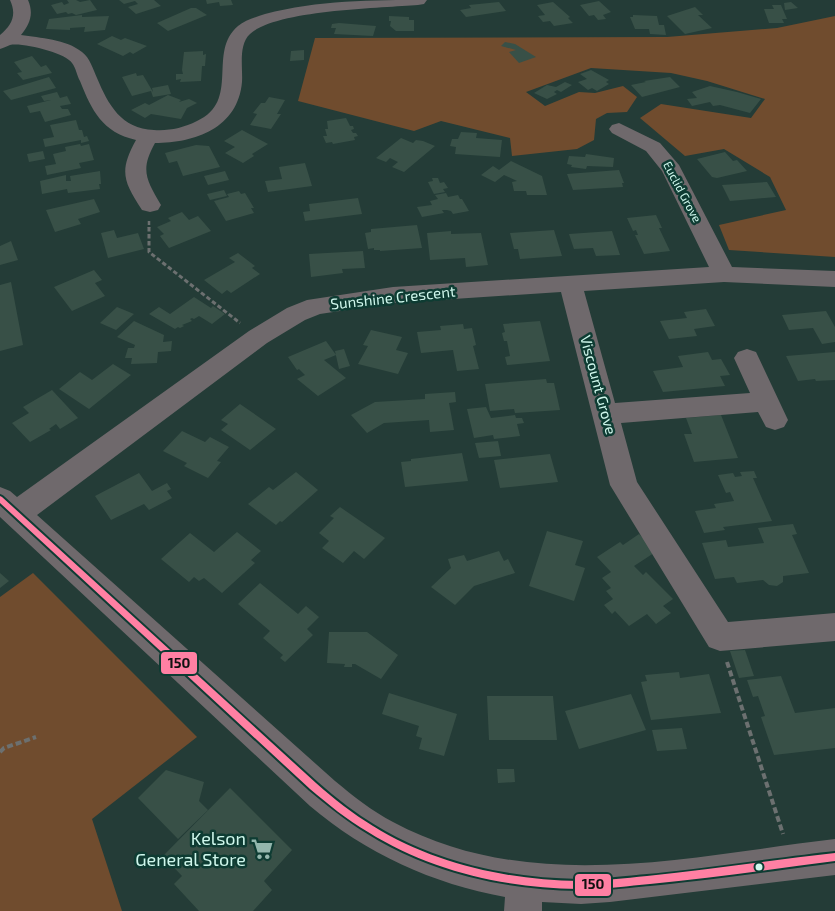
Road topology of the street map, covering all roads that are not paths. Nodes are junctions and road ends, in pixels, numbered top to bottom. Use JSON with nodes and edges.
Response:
{"nodes":[{"id":1,"x":19,"y":0,"type":"edge"},
{"id":2,"x":418,"y":0,"type":"edge"},
{"id":3,"x":4,"y":41,"type":"edge"},
{"id":4,"x":619,"y":129,"type":"dead end"},
{"id":5,"x":148,"y":136,"type":"junction"},
{"id":6,"x":150,"y":205,"type":"road end"},
{"id":7,"x":724,"y":274,"type":"junction"},
{"id":8,"x":835,"y":279,"type":"edge"},
{"id":9,"x":571,"y":285,"type":"junction"},
{"id":10,"x":747,"y":358,"type":"dead end"},
{"id":11,"x":606,"y":414,"type":"junction"},
{"id":12,"x":8,"y":506,"type":"edge"},
{"id":13,"x":835,"y":627,"type":"edge"},
{"id":14,"x":835,"y":857,"type":"edge"},
{"id":15,"x":524,"y":896,"type":"edge"}],
"edges":[{"from":1,"to":3,"type":"street"},
{"from":2,"to":5,"type":"street"},
{"from":3,"to":5,"type":"street"},
{"from":4,"to":7,"type":"street","name":"Euclid Grove"},
{"from":5,"to":6,"type":"street"},
{"from":7,"to":8,"type":"street","name":"Sunshine Crescent"},
{"from":7,"to":9,"type":"street","name":"Sunshine Crescent"},
{"from":9,"to":11,"type":"street","name":"Viscount Grove"},
{"from":9,"to":12,"type":"street","name":"Sunshine Crescent"},
{"from":10,"to":11,"type":"street"},
{"from":11,"to":13,"type":"street","name":"Viscount Grove"},
{"from":12,"to":15,"type":"street"},
{"from":14,"to":15,"type":"street"}]}
